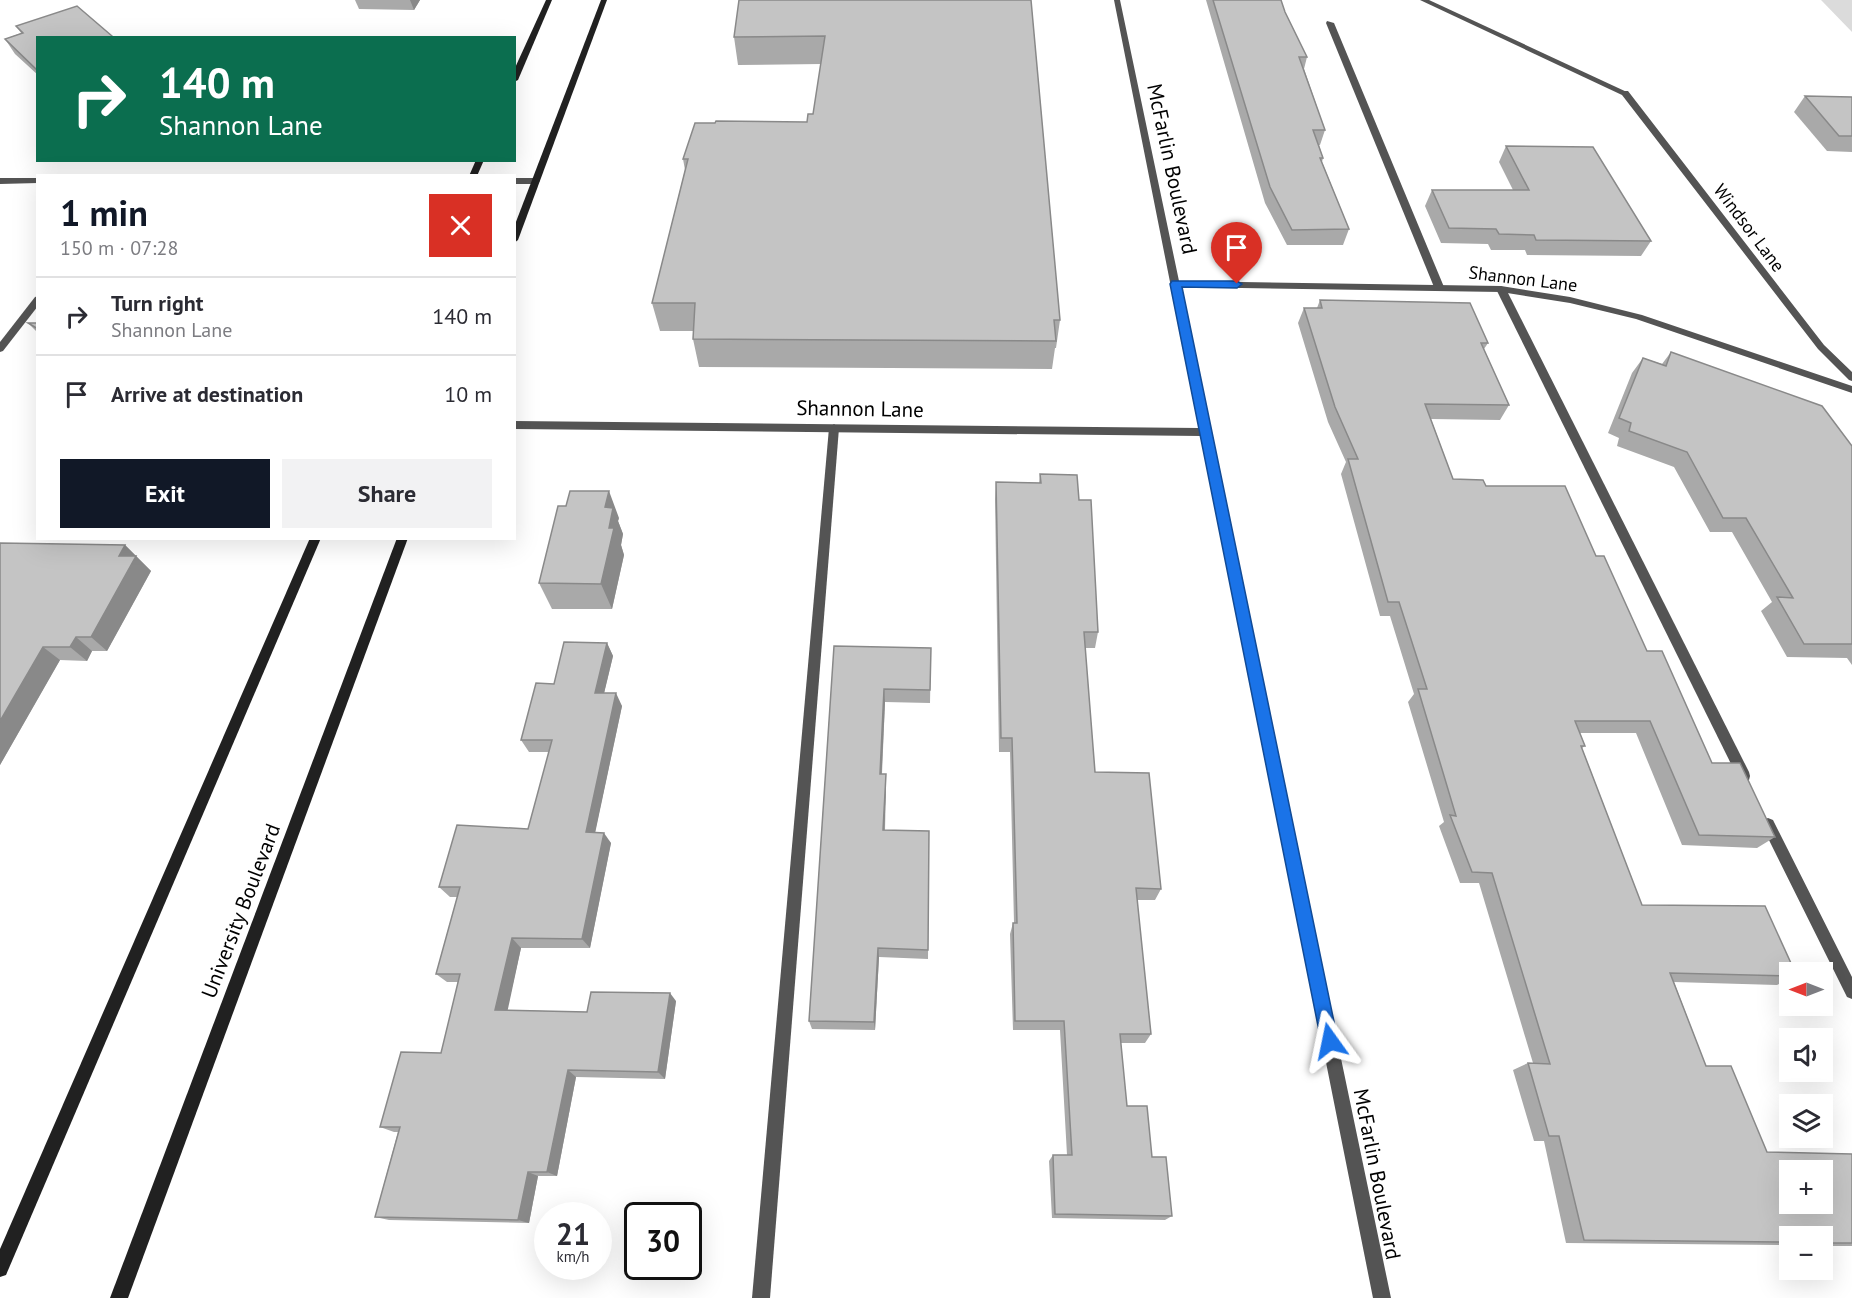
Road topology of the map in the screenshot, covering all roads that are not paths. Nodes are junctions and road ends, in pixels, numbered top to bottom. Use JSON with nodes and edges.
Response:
{"nodes":[{"id":1,"x":549,"y":0,"type":"edge"},
{"id":2,"x":604,"y":0,"type":"edge"},
{"id":3,"x":1117,"y":0,"type":"edge"},
{"id":4,"x":1424,"y":0,"type":"edge"},
{"id":5,"x":1330,"y":23,"type":"dead end"},
{"id":6,"x":516,"y":75,"type":"edge"},
{"id":7,"x":36,"y":180,"type":"edge"},
{"id":8,"x":0,"y":181,"type":"edge"},
{"id":9,"x":516,"y":181,"type":"edge"},
{"id":10,"x":537,"y":181,"type":"junction"},
{"id":11,"x":516,"y":235,"type":"edge"},
{"id":12,"x":1176,"y":284,"type":"junction"},
{"id":13,"x":1439,"y":287,"type":"junction"},
{"id":14,"x":1501,"y":289,"type":"junction"},
{"id":15,"x":36,"y":301,"type":"edge"},
{"id":16,"x":0,"y":349,"type":"edge"},
{"id":17,"x":1852,"y":378,"type":"edge"},
{"id":18,"x":1852,"y":390,"type":"edge"},
{"id":19,"x":516,"y":425,"type":"edge"},
{"id":20,"x":834,"y":428,"type":"junction"},
{"id":21,"x":1206,"y":432,"type":"junction"},
{"id":22,"x":315,"y":540,"type":"edge"},
{"id":23,"x":402,"y":540,"type":"edge"},
{"id":24,"x":1751,"y":790,"type":"edge"},
{"id":25,"x":1762,"y":811,"type":"edge"},
{"id":26,"x":1852,"y":992,"type":"edge"},
{"id":27,"x":0,"y":1269,"type":"edge"},
{"id":28,"x":119,"y":1298,"type":"edge"},
{"id":29,"x":761,"y":1298,"type":"edge"},
{"id":30,"x":1382,"y":1298,"type":"edge"}],
"edges":[{"from":1,"to":6,"type":"street"},
{"from":2,"to":10,"type":"street"},
{"from":3,"to":12,"type":"street","name":"McFarlin Boulevard"},
{"from":4,"to":17,"type":"street","name":"Windsor Lane"},
{"from":5,"to":13,"type":"street"},
{"from":7,"to":8,"type":"street"},
{"from":9,"to":10,"type":"street"},
{"from":10,"to":11,"type":"street"},
{"from":12,"to":13,"type":"street","name":"Shannon Lane"},
{"from":12,"to":21,"type":"street","name":"McFarlin Boulevard"},
{"from":13,"to":14,"type":"street","name":"Shannon Lane"},
{"from":14,"to":18,"type":"street","name":"Shannon Lane"},
{"from":14,"to":24,"type":"street"},
{"from":15,"to":16,"type":"street"},
{"from":19,"to":20,"type":"street","name":"Shannon Lane"},
{"from":20,"to":21,"type":"street","name":"Shannon Lane"},
{"from":20,"to":29,"type":"street"},
{"from":21,"to":30,"type":"street","name":"McFarlin Boulevard"},
{"from":22,"to":27,"type":"street"},
{"from":23,"to":28,"type":"street","name":"University Boulevard"},
{"from":25,"to":26,"type":"street"}]}
